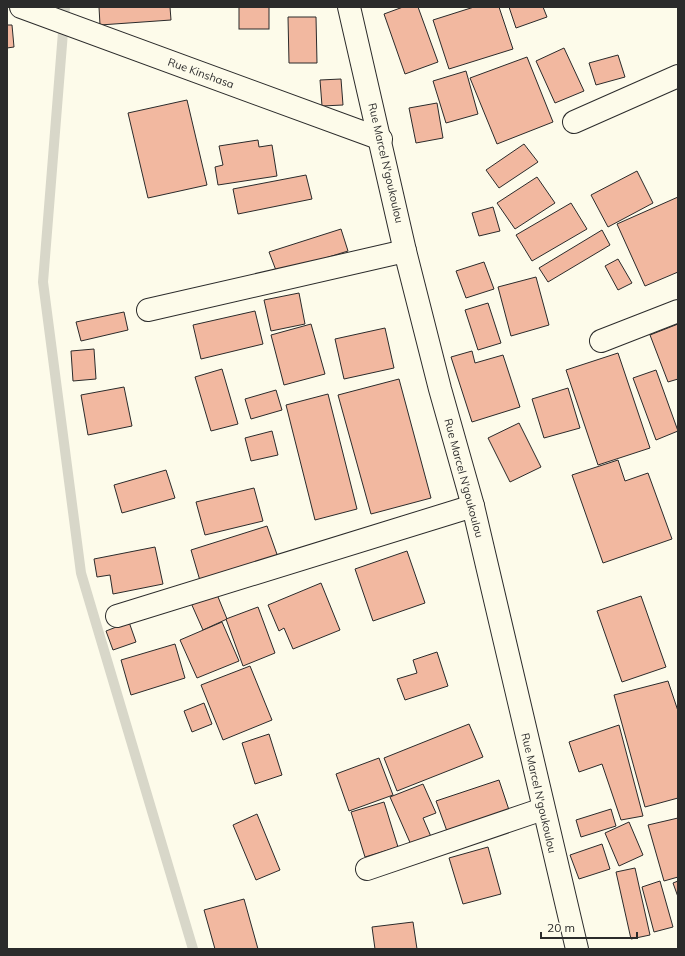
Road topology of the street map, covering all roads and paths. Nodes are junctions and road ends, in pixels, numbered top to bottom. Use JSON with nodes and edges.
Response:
{"nodes":[{"id":1,"x":21,"y":7,"type":"edge"},
{"id":2,"x":349,"y":7,"type":"edge"},
{"id":3,"x":678,"y":76,"type":"edge"},
{"id":4,"x":574,"y":122,"type":"dead end"},
{"id":5,"x":381,"y":139,"type":"junction"},
{"id":6,"x":405,"y":250,"type":"junction"},
{"id":7,"x":148,"y":310,"type":"dead end"},
{"id":8,"x":678,"y":311,"type":"edge"},
{"id":9,"x":601,"y":341,"type":"dead end"},
{"id":10,"x":473,"y":506,"type":"junction"},
{"id":11,"x":117,"y":616,"type":"dead end"},
{"id":12,"x":543,"y":809,"type":"junction"},
{"id":13,"x":366,"y":869,"type":"dead end"},
{"id":14,"x":577,"y":949,"type":"edge"}],
"edges":[{"from":1,"to":5,"type":"street","name":"Rue Kinshasa"},
{"from":2,"to":5,"type":"street","name":"Rue Marcel N'goukoulou"},
{"from":3,"to":4,"type":"street"},
{"from":5,"to":6,"type":"street","name":"Rue Marcel N'goukoulou"},
{"from":6,"to":7,"type":"street"},
{"from":6,"to":10,"type":"street","name":"Rue Marcel N'goukoulou"},
{"from":8,"to":9,"type":"street"},
{"from":10,"to":11,"type":"street"},
{"from":10,"to":12,"type":"street","name":"Rue Marcel N'goukoulou"},
{"from":12,"to":13,"type":"street"},
{"from":12,"to":14,"type":"street","name":"Rue Marcel N'goukoulou"}]}
